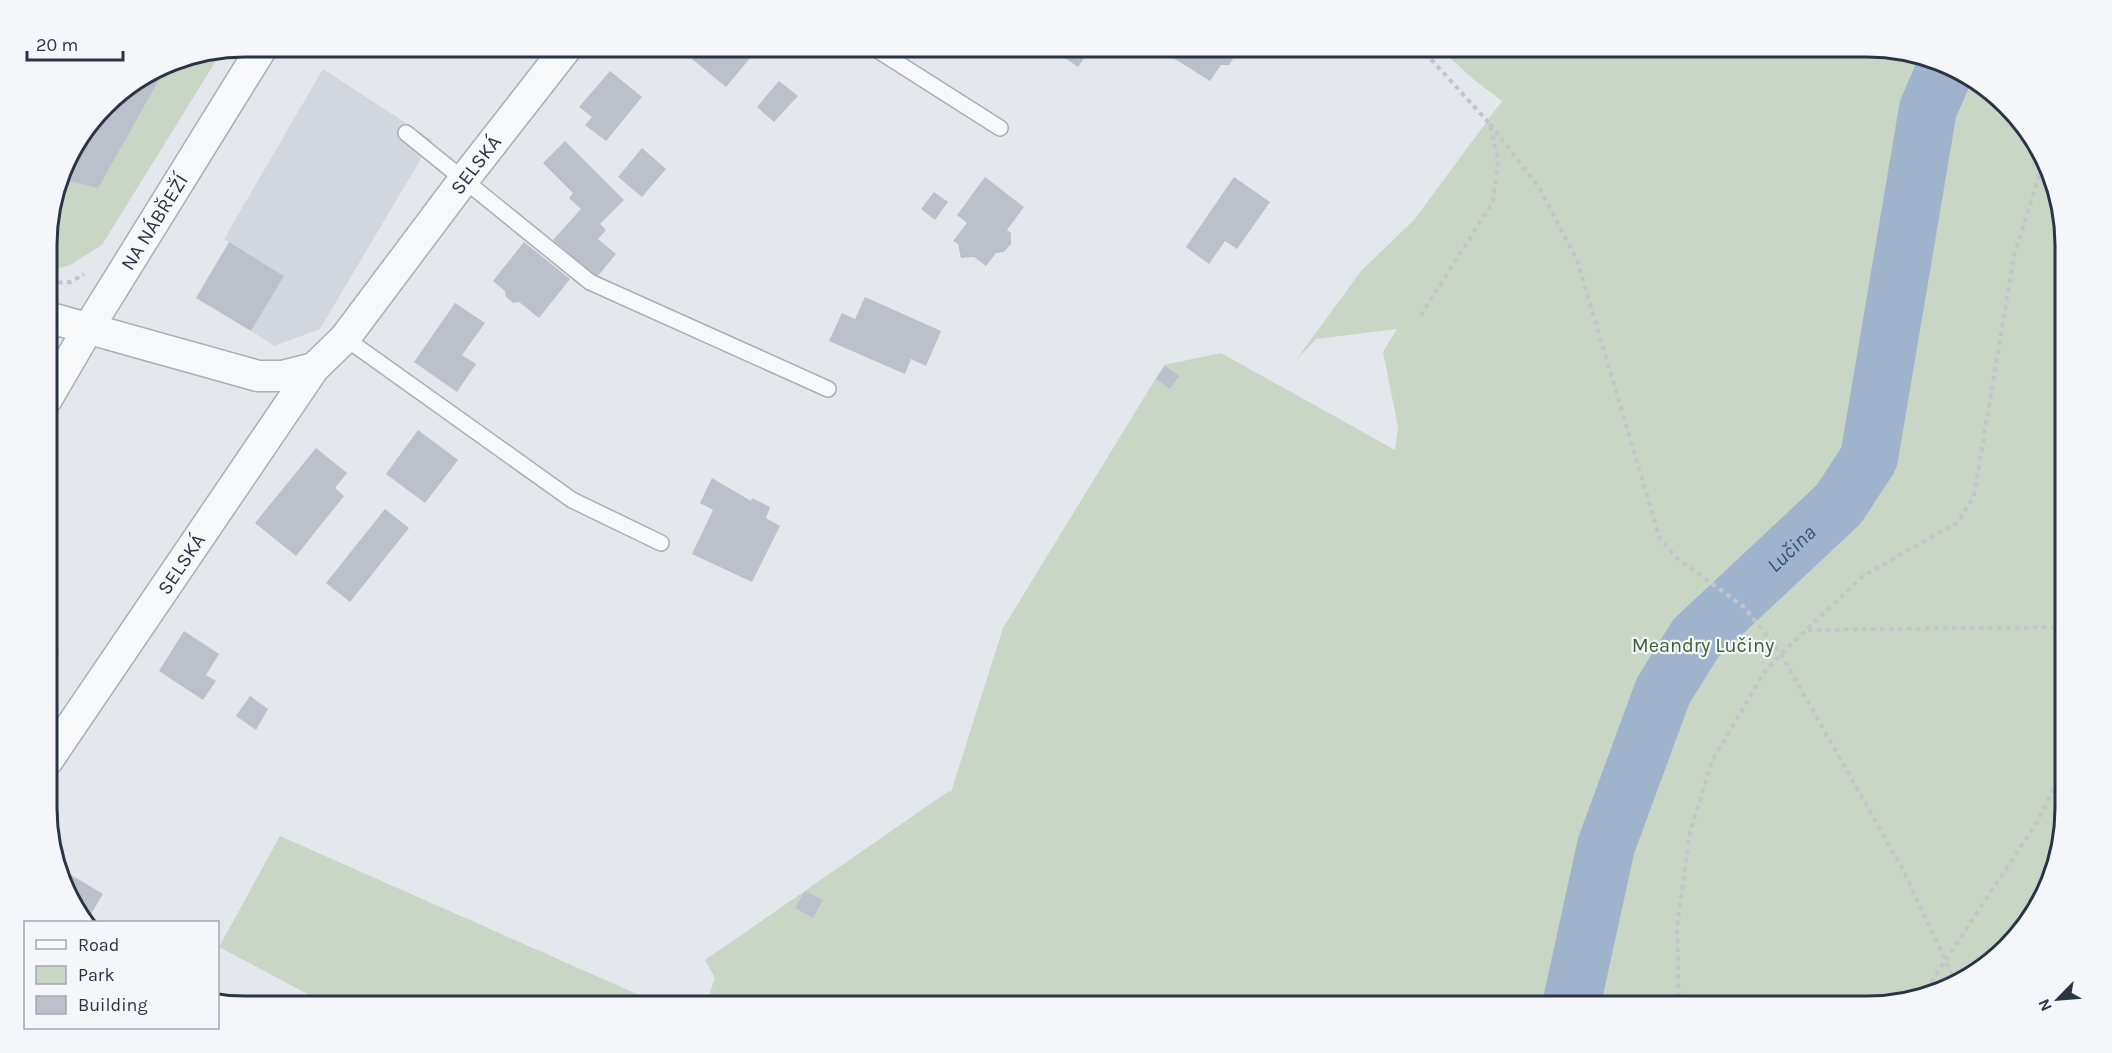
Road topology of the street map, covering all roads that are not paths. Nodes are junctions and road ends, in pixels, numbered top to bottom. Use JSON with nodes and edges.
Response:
{"nodes":[{"id":1,"x":256,"y":57,"type":"edge"},
{"id":2,"x":559,"y":57,"type":"edge"},
{"id":3,"x":888,"y":57,"type":"edge"},
{"id":4,"x":1000,"y":128,"type":"dead end"},
{"id":5,"x":406,"y":133,"type":"dead end"},
{"id":6,"x":465,"y":178,"type":"junction"},
{"id":7,"x":57,"y":319,"type":"edge"},
{"id":8,"x":88,"y":327,"type":"junction"},
{"id":9,"x":345,"y":338,"type":"junction"},
{"id":10,"x":315,"y":368,"type":"junction"},
{"id":11,"x":57,"y":381,"type":"edge"},
{"id":12,"x":828,"y":389,"type":"dead end"},
{"id":13,"x":661,"y":543,"type":"dead end"},
{"id":14,"x":57,"y":747,"type":"edge"}],
"edges":[{"from":1,"to":8,"type":"street","name":"NA NÁBŘEŽÍ"},
{"from":2,"to":6,"type":"street","name":"SELSKÁ"},
{"from":3,"to":4,"type":"lane"},
{"from":5,"to":6,"type":"lane"},
{"from":6,"to":9,"type":"street","name":"SELSKÁ"},
{"from":6,"to":12,"type":"lane"},
{"from":7,"to":8,"type":"street"},
{"from":8,"to":10,"type":"street"},
{"from":8,"to":11,"type":"street","name":"NA NÁBŘEŽÍ"},
{"from":9,"to":10,"type":"street","name":"SELSKÁ"},
{"from":9,"to":13,"type":"lane"},
{"from":10,"to":14,"type":"street","name":"SELSKÁ"}]}
